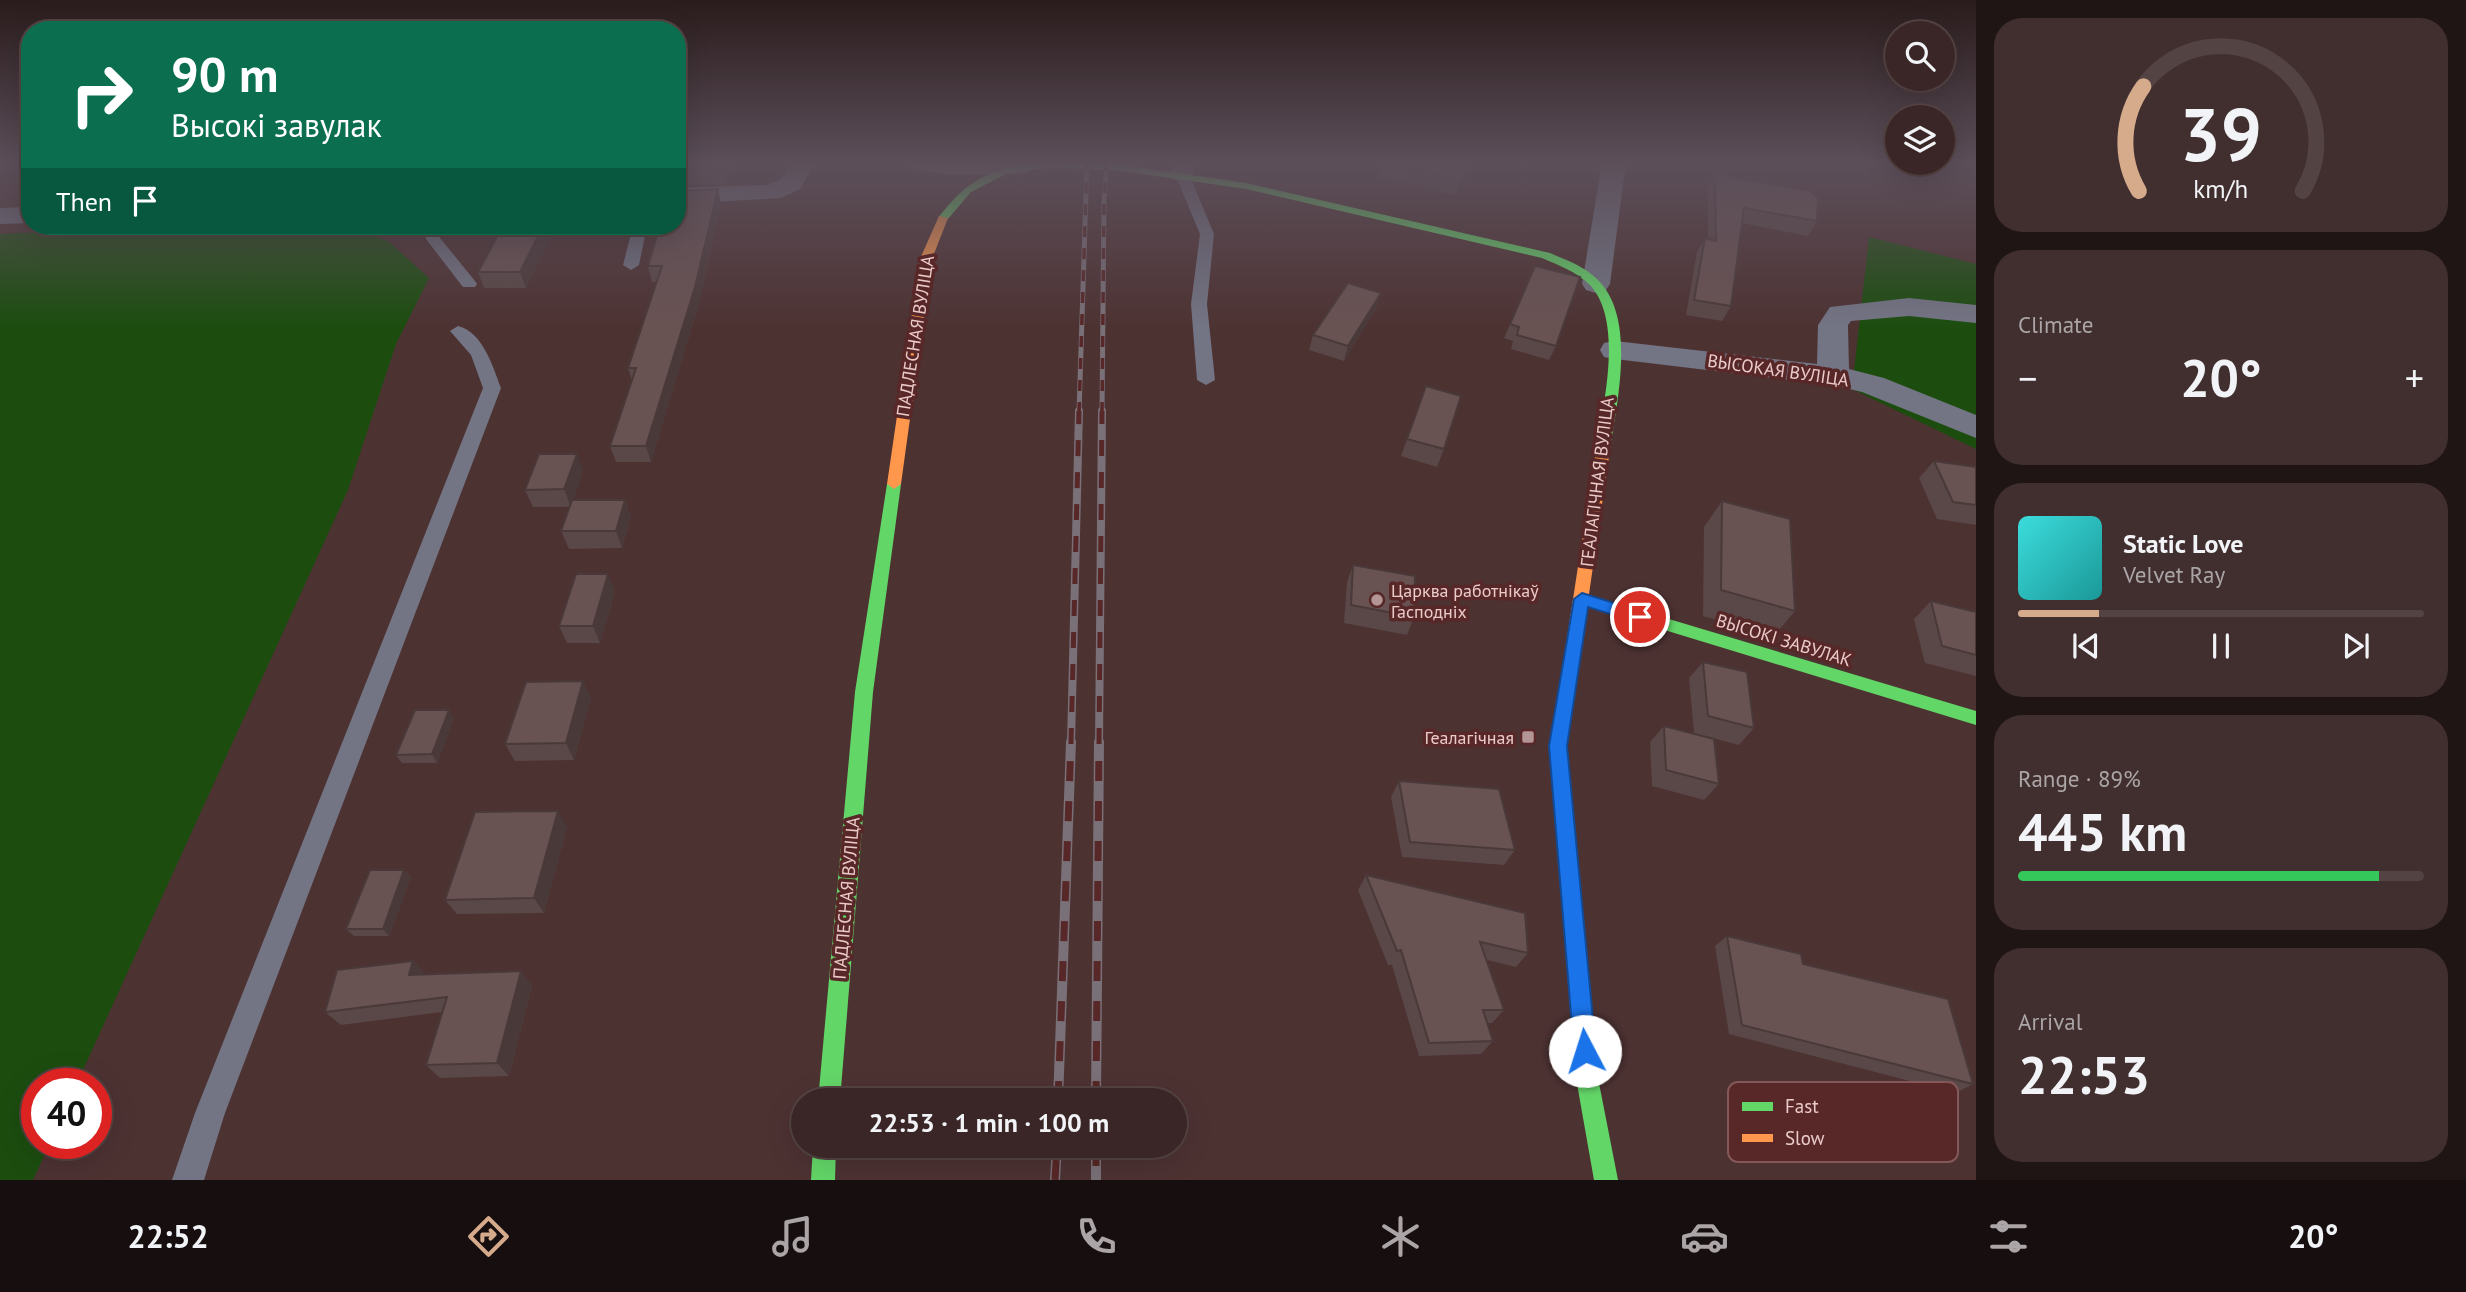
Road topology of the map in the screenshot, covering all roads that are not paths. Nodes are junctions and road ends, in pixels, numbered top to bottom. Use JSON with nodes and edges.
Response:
{"nodes":[{"id":1,"x":942,"y":217,"type":"edge"},
{"id":2,"x":1201,"y":217,"type":"edge"},
{"id":3,"x":1389,"y":217,"type":"edge"},
{"id":4,"x":1606,"y":217,"type":"edge"},
{"id":5,"x":432,"y":235,"type":"edge"},
{"id":6,"x":638,"y":235,"type":"edge"},
{"id":7,"x":631,"y":265,"type":"dead end"},
{"id":8,"x":469,"y":284,"type":"dead end"},
{"id":9,"x":1596,"y":284,"type":"junction"},
{"id":10,"x":1976,"y":314,"type":"edge"},
{"id":11,"x":458,"y":331,"type":"dead end"},
{"id":12,"x":1615,"y":350,"type":"junction"},
{"id":13,"x":1833,"y":375,"type":"junction"},
{"id":14,"x":1206,"y":380,"type":"dead end"},
{"id":15,"x":1976,"y":427,"type":"edge"},
{"id":16,"x":1582,"y":599,"type":"junction"},
{"id":17,"x":1976,"y":718,"type":"edge"},
{"id":18,"x":830,"y":1088,"type":"edge"},
{"id":19,"x":824,"y":1158,"type":"edge"},
{"id":20,"x":188,"y":1180,"type":"edge"},
{"id":21,"x":822,"y":1180,"type":"edge"},
{"id":22,"x":1606,"y":1180,"type":"edge"}],
"edges":[{"from":1,"to":18,"type":"street","name":"ПАДЛЕСНАЯ ВУЛІЦА"},
{"from":2,"to":14,"type":"lane"},
{"from":3,"to":9,"type":"street","name":"ПАДЛЕСНАЯ ВУЛІЦА"},
{"from":4,"to":9,"type":"street"},
{"from":5,"to":8,"type":"lane"},
{"from":6,"to":7,"type":"lane"},
{"from":9,"to":12,"type":"street","name":"ГЕАЛАГІЧНАЯ ВУЛІЦА"},
{"from":10,"to":13,"type":"street"},
{"from":11,"to":20,"type":"lane"},
{"from":12,"to":13,"type":"street","name":"ВЫСОКАЯ ВУЛІЦА"},
{"from":12,"to":16,"type":"street","name":"ГЕАЛАГІЧНАЯ ВУЛІЦА"},
{"from":13,"to":15,"type":"street","name":"ВЫСОКАЯ ВУЛІЦА"},
{"from":16,"to":17,"type":"street","name":"ВЫСОКІ ЗАВУЛАК"},
{"from":16,"to":22,"type":"street","name":"ГЕАЛАГІЧНАЯ ВУЛІЦА"},
{"from":19,"to":21,"type":"street"}]}
